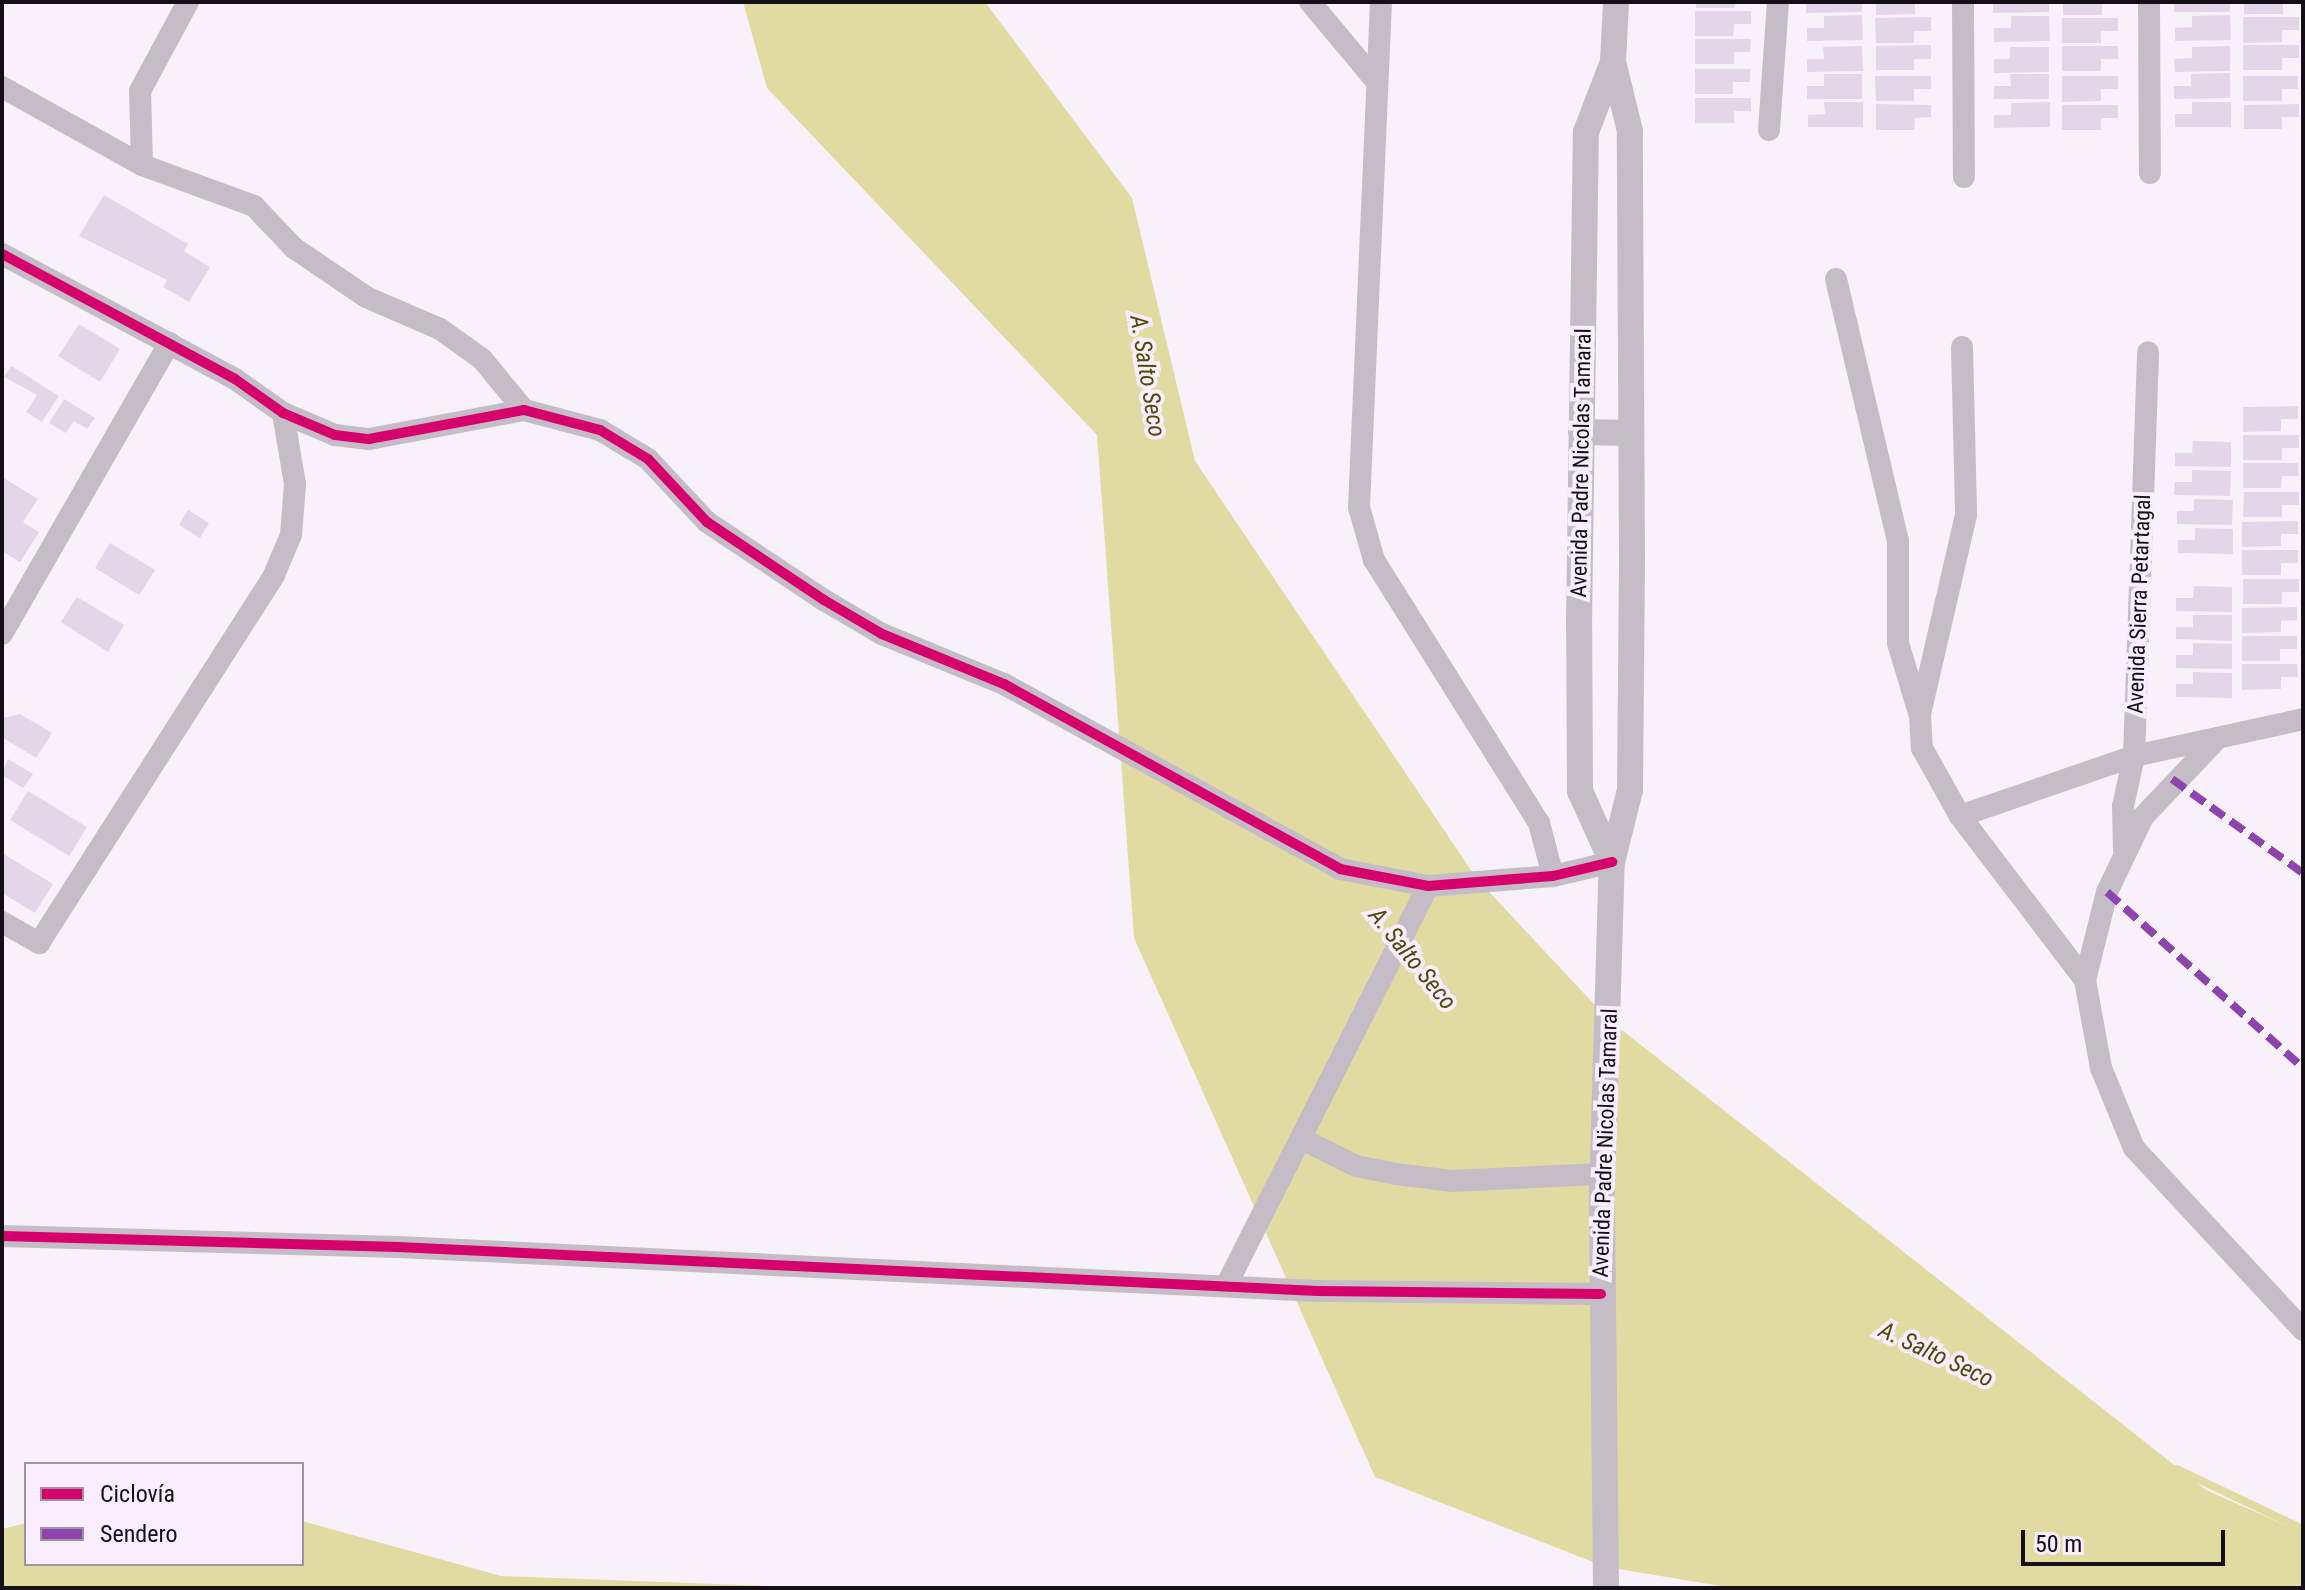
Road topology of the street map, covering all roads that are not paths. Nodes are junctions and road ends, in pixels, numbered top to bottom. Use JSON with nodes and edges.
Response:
{"nodes":[{"id":1,"x":188,"y":2,"type":"edge"},
{"id":2,"x":1310,"y":2,"type":"edge"},
{"id":3,"x":1381,"y":2,"type":"edge"},
{"id":4,"x":1616,"y":2,"type":"edge"},
{"id":5,"x":1778,"y":2,"type":"edge"},
{"id":6,"x":1963,"y":2,"type":"edge"},
{"id":7,"x":2149,"y":2,"type":"edge"},
{"id":8,"x":1613,"y":62,"type":"junction"},
{"id":9,"x":1376,"y":81,"type":"junction"},
{"id":10,"x":2,"y":87,"type":"edge"},
{"id":11,"x":1769,"y":130,"type":"dead end"},
{"id":12,"x":142,"y":165,"type":"junction"},
{"id":13,"x":2150,"y":173,"type":"dead end"},
{"id":14,"x":1964,"y":177,"type":"dead end"},
{"id":15,"x":3,"y":256,"type":"edge"},
{"id":16,"x":1836,"y":279,"type":"dead end"},
{"id":17,"x":169,"y":343,"type":"junction"},
{"id":18,"x":1962,"y":347,"type":"dead end"},
{"id":19,"x":2148,"y":352,"type":"dead end"},
{"id":20,"x":524,"y":410,"type":"junction"},
{"id":21,"x":283,"y":413,"type":"junction"},
{"id":22,"x":1581,"y":432,"type":"junction"},
{"id":23,"x":1628,"y":433,"type":"junction"},
{"id":24,"x":2,"y":634,"type":"edge"},
{"id":25,"x":1920,"y":714,"type":"junction"},
{"id":26,"x":2303,"y":719,"type":"edge"},
{"id":27,"x":2215,"y":741,"type":"junction"},
{"id":28,"x":2134,"y":756,"type":"junction"},
{"id":29,"x":1960,"y":816,"type":"junction"},
{"id":30,"x":2124,"y":855,"type":"junction"},
{"id":31,"x":1612,"y":862,"type":"junction"},
{"id":32,"x":1553,"y":876,"type":"junction"},
{"id":33,"x":1428,"y":886,"type":"junction"},
{"id":34,"x":2,"y":922,"type":"edge"},
{"id":35,"x":2085,"y":980,"type":"junction"},
{"id":36,"x":1302,"y":1139,"type":"junction"},
{"id":37,"x":1603,"y":1174,"type":"junction"},
{"id":38,"x":2,"y":1236,"type":"edge"},
{"id":39,"x":1226,"y":1286,"type":"junction"},
{"id":40,"x":1601,"y":1294,"type":"junction"},
{"id":41,"x":2303,"y":1330,"type":"edge"},
{"id":42,"x":1606,"y":1578,"type":"edge"}],
"edges":[{"from":1,"to":12,"type":"street"},
{"from":2,"to":9,"type":"street"},
{"from":3,"to":9,"type":"street"},
{"from":4,"to":8,"type":"street","name":"Avenida Padre Nicolas Tamaral"},
{"from":5,"to":11,"type":"street"},
{"from":6,"to":14,"type":"street"},
{"from":7,"to":13,"type":"street"},
{"from":8,"to":22,"type":"street","name":"Avenida Padre Nicolas Tamaral"},
{"from":8,"to":23,"type":"street","name":"Avenida Padre Nicolas Tamaral"},
{"from":9,"to":32,"type":"street"},
{"from":10,"to":12,"type":"street"},
{"from":12,"to":20,"type":"street"},
{"from":15,"to":17,"type":"street"},
{"from":16,"to":25,"type":"street"},
{"from":17,"to":21,"type":"street"},
{"from":17,"to":24,"type":"street"},
{"from":18,"to":25,"type":"street"},
{"from":19,"to":28,"type":"street","name":"Avenida Sierra Petartagal"},
{"from":20,"to":21,"type":"street"},
{"from":20,"to":33,"type":"street"},
{"from":21,"to":34,"type":"street"},
{"from":22,"to":23,"type":"street"},
{"from":22,"to":31,"type":"street","name":"Avenida Padre Nicolas Tamaral"},
{"from":23,"to":31,"type":"street","name":"Avenida Padre Nicolas Tamaral"},
{"from":25,"to":29,"type":"street"},
{"from":26,"to":27,"type":"street"},
{"from":27,"to":28,"type":"street"},
{"from":27,"to":30,"type":"street"},
{"from":28,"to":29,"type":"street"},
{"from":28,"to":30,"type":"street","name":"Avenida Sierra Petartagal"},
{"from":29,"to":35,"type":"street"},
{"from":30,"to":35,"type":"street"},
{"from":31,"to":32,"type":"street"},
{"from":31,"to":37,"type":"street","name":"Avenida Padre Nicolas Tamaral"},
{"from":32,"to":33,"type":"street"},
{"from":33,"to":36,"type":"street"},
{"from":35,"to":41,"type":"street"},
{"from":36,"to":37,"type":"street"},
{"from":36,"to":39,"type":"street"},
{"from":37,"to":40,"type":"street","name":"Avenida Padre Nicolas Tamaral"},
{"from":38,"to":39,"type":"street"},
{"from":39,"to":40,"type":"street"},
{"from":40,"to":42,"type":"street","name":"Avenida Padre Nicolas Tamaral"}]}
